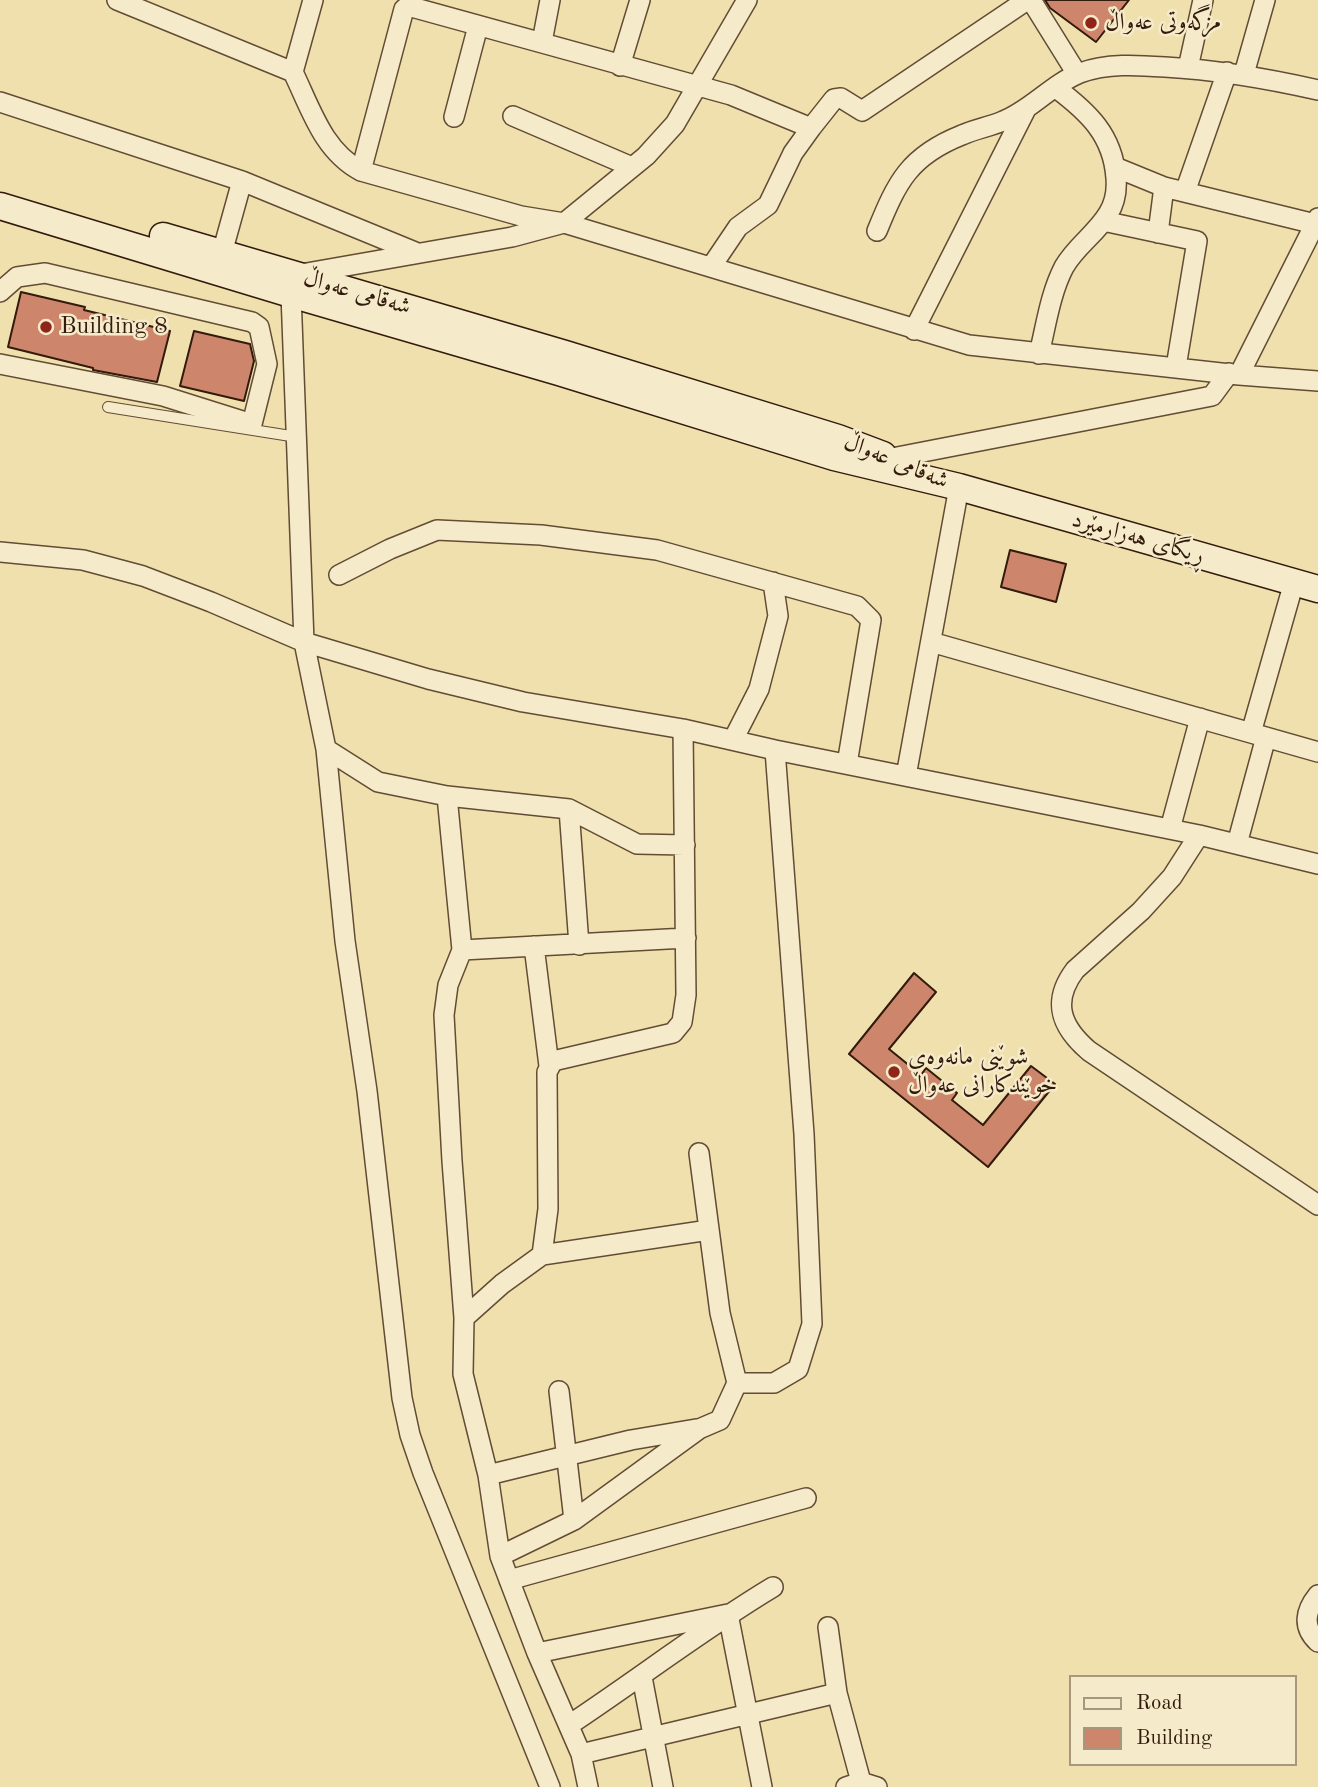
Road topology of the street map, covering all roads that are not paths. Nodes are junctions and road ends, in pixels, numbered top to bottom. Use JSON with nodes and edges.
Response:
{"nodes":[{"id":1,"x":118,"y":0,"type":"edge"},
{"id":2,"x":313,"y":0,"type":"edge"},
{"id":3,"x":550,"y":0,"type":"edge"},
{"id":4,"x":640,"y":0,"type":"edge"},
{"id":5,"x":747,"y":0,"type":"edge"},
{"id":6,"x":1029,"y":0,"type":"edge"},
{"id":7,"x":1203,"y":0,"type":"edge"},
{"id":8,"x":1265,"y":0,"type":"edge"},
{"id":9,"x":418,"y":4,"type":"edge"},
{"id":10,"x":478,"y":26,"type":"junction"},
{"id":11,"x":541,"y":42,"type":"junction"},
{"id":12,"x":620,"y":66,"type":"junction"},
{"id":13,"x":1188,"y":68,"type":"junction"},
{"id":14,"x":293,"y":72,"type":"junction"},
{"id":15,"x":1236,"y":73,"type":"junction"},
{"id":16,"x":1077,"y":74,"type":"junction"},
{"id":17,"x":695,"y":87,"type":"junction"},
{"id":18,"x":1056,"y":88,"type":"junction"},
{"id":19,"x":1318,"y":90,"type":"edge"},
{"id":20,"x":0,"y":103,"type":"edge"},
{"id":21,"x":1026,"y":109,"type":"junction"},
{"id":22,"x":513,"y":116,"type":"dead end"},
{"id":23,"x":454,"y":117,"type":"dead end"},
{"id":24,"x":811,"y":128,"type":"junction"},
{"id":25,"x":632,"y":167,"type":"junction"},
{"id":26,"x":1115,"y":167,"type":"junction"},
{"id":27,"x":361,"y":171,"type":"junction"},
{"id":28,"x":242,"y":181,"type":"junction"},
{"id":29,"x":1164,"y":187,"type":"junction"},
{"id":30,"x":0,"y":188,"type":"edge"},
{"id":31,"x":1185,"y":192,"type":"junction"},
{"id":32,"x":0,"y":206,"type":"edge"},
{"id":33,"x":521,"y":216,"type":"junction"},
{"id":34,"x":1103,"y":221,"type":"junction"},
{"id":35,"x":1316,"y":221,"type":"edge"},
{"id":36,"x":564,"y":223,"type":"junction"},
{"id":37,"x":877,"y":231,"type":"dead end"},
{"id":38,"x":1157,"y":233,"type":"junction"},
{"id":39,"x":512,"y":237,"type":"junction"},
{"id":40,"x":222,"y":253,"type":"junction"},
{"id":41,"x":416,"y":253,"type":"junction"},
{"id":42,"x":711,"y":267,"type":"junction"},
{"id":43,"x":293,"y":285,"type":"junction"},
{"id":44,"x":0,"y":292,"type":"edge"},
{"id":45,"x":914,"y":330,"type":"junction"},
{"id":46,"x":1039,"y":355,"type":"junction"},
{"id":47,"x":0,"y":364,"type":"edge"},
{"id":48,"x":1176,"y":368,"type":"junction"},
{"id":49,"x":1234,"y":374,"type":"junction"},
{"id":50,"x":1318,"y":380,"type":"edge"},
{"id":51,"x":108,"y":407,"type":"dead end"},
{"id":52,"x":297,"y":437,"type":"junction"},
{"id":53,"x":892,"y":458,"type":"junction"},
{"id":54,"x":959,"y":487,"type":"junction"},
{"id":55,"x":0,"y":552,"type":"edge"},
{"id":56,"x":339,"y":575,"type":"dead end"},
{"id":57,"x":773,"y":582,"type":"junction"},
{"id":58,"x":1306,"y":586,"type":"edge"},
{"id":59,"x":304,"y":642,"type":"junction"},
{"id":60,"x":931,"y":642,"type":"junction"},
{"id":61,"x":1200,"y":719,"type":"junction"},
{"id":62,"x":683,"y":729,"type":"junction"},
{"id":63,"x":1259,"y":735,"type":"junction"},
{"id":64,"x":733,"y":740,"type":"junction"},
{"id":65,"x":326,"y":749,"type":"junction"},
{"id":66,"x":775,"y":750,"type":"junction"},
{"id":67,"x":1318,"y":752,"type":"edge"},
{"id":68,"x":847,"y":764,"type":"junction"},
{"id":69,"x":906,"y":776,"type":"junction"},
{"id":70,"x":447,"y":796,"type":"junction"},
{"id":71,"x":569,"y":809,"type":"junction"},
{"id":72,"x":1170,"y":829,"type":"junction"},
{"id":73,"x":1199,"y":835,"type":"junction"},
{"id":74,"x":1237,"y":844,"type":"junction"},
{"id":75,"x":685,"y":845,"type":"junction"},
{"id":76,"x":1318,"y":864,"type":"edge"},
{"id":77,"x":686,"y":938,"type":"junction"},
{"id":78,"x":579,"y":945,"type":"junction"},
{"id":79,"x":534,"y":946,"type":"junction"},
{"id":80,"x":462,"y":950,"type":"junction"},
{"id":81,"x":549,"y":1066,"type":"junction"},
{"id":82,"x":699,"y":1153,"type":"dead end"},
{"id":83,"x":1318,"y":1205,"type":"edge"},
{"id":84,"x":709,"y":1230,"type":"junction"},
{"id":85,"x":542,"y":1255,"type":"junction"},
{"id":86,"x":464,"y":1318,"type":"junction"},
{"id":87,"x":737,"y":1383,"type":"junction"},
{"id":88,"x":559,"y":1391,"type":"dead end"},
{"id":89,"x":698,"y":1429,"type":"junction"},
{"id":90,"x":566,"y":1456,"type":"junction"},
{"id":91,"x":488,"y":1475,"type":"junction"},
{"id":92,"x":806,"y":1499,"type":"dead end"},
{"id":93,"x":574,"y":1520,"type":"junction"},
{"id":94,"x":500,"y":1556,"type":"junction"},
{"id":95,"x":509,"y":1580,"type":"junction"},
{"id":96,"x":774,"y":1587,"type":"dead end"},
{"id":97,"x":1318,"y":1595,"type":"edge"},
{"id":98,"x":728,"y":1614,"type":"junction"},
{"id":99,"x":828,"y":1627,"type":"dead end"},
{"id":100,"x":1318,"y":1642,"type":"edge"},
{"id":101,"x":537,"y":1653,"type":"junction"},
{"id":102,"x":642,"y":1677,"type":"junction"},
{"id":103,"x":837,"y":1693,"type":"junction"},
{"id":104,"x":747,"y":1713,"type":"junction"},
{"id":105,"x":569,"y":1726,"type":"junction"},
{"id":106,"x":653,"y":1736,"type":"junction"},
{"id":107,"x":581,"y":1754,"type":"junction"},
{"id":108,"x":861,"y":1785,"type":"edge"},
{"id":109,"x":550,"y":1787,"type":"edge"},
{"id":110,"x":587,"y":1787,"type":"edge"},
{"id":111,"x":663,"y":1787,"type":"edge"},
{"id":112,"x":762,"y":1787,"type":"edge"}],
"edges":[{"from":1,"to":14,"type":"street"},
{"from":2,"to":14,"type":"street"},
{"from":3,"to":11,"type":"street"},
{"from":4,"to":12,"type":"street"},
{"from":5,"to":17,"type":"street"},
{"from":6,"to":16,"type":"street"},
{"from":6,"to":24,"type":"street"},
{"from":7,"to":13,"type":"street"},
{"from":8,"to":15,"type":"street"},
{"from":9,"to":10,"type":"street"},
{"from":9,"to":27,"type":"street"},
{"from":10,"to":11,"type":"street"},
{"from":10,"to":23,"type":"street"},
{"from":11,"to":12,"type":"street"},
{"from":12,"to":17,"type":"street"},
{"from":13,"to":15,"type":"street"},
{"from":13,"to":16,"type":"street"},
{"from":14,"to":27,"type":"street"},
{"from":15,"to":19,"type":"street"},
{"from":15,"to":31,"type":"street"},
{"from":16,"to":18,"type":"street"},
{"from":17,"to":24,"type":"street"},
{"from":17,"to":25,"type":"street"},
{"from":18,"to":21,"type":"street"},
{"from":18,"to":26,"type":"street"},
{"from":20,"to":28,"type":"street"},
{"from":21,"to":37,"type":"street"},
{"from":21,"to":45,"type":"street"},
{"from":22,"to":25,"type":"street"},
{"from":24,"to":42,"type":"street"},
{"from":25,"to":36,"type":"street"},
{"from":26,"to":29,"type":"street"},
{"from":26,"to":34,"type":"street"},
{"from":27,"to":33,"type":"street"},
{"from":28,"to":40,"type":"street"},
{"from":28,"to":41,"type":"street"},
{"from":29,"to":31,"type":"street"},
{"from":29,"to":38,"type":"street"},
{"from":30,"to":40,"type":"main road","name":"شەقامی عەواڵ"},
{"from":31,"to":35,"type":"street"},
{"from":32,"to":43,"type":"main road","name":"شەقامی عەواڵ"},
{"from":33,"to":36,"type":"street"},
{"from":33,"to":39,"type":"street"},
{"from":34,"to":38,"type":"street"},
{"from":34,"to":46,"type":"street"},
{"from":35,"to":49,"type":"street"},
{"from":36,"to":39,"type":"street"},
{"from":36,"to":42,"type":"street"},
{"from":38,"to":48,"type":"street"},
{"from":39,"to":41,"type":"street"},
{"from":40,"to":43,"type":"main road","name":"شەقامی عەواڵ"},
{"from":41,"to":43,"type":"street"},
{"from":42,"to":45,"type":"street"},
{"from":43,"to":52,"type":"street"},
{"from":43,"to":53,"type":"main road","name":"شەقامی عەواڵ"},
{"from":43,"to":54,"type":"main road","name":"شەقامی عەواڵ"},
{"from":44,"to":47,"type":"street"},
{"from":45,"to":46,"type":"street"},
{"from":46,"to":48,"type":"street"},
{"from":48,"to":49,"type":"street"},
{"from":49,"to":50,"type":"street"},
{"from":49,"to":53,"type":"street"},
{"from":51,"to":52,"type":"lane"},
{"from":52,"to":59,"type":"street"},
{"from":53,"to":54,"type":"main road","name":"شەقامی عەواڵ"},
{"from":54,"to":58,"type":"main road","name":"ڕیگای هەزارمێرد"},
{"from":54,"to":60,"type":"street"},
{"from":55,"to":59,"type":"street"},
{"from":56,"to":57,"type":"street"},
{"from":57,"to":64,"type":"street"},
{"from":57,"to":68,"type":"street"},
{"from":58,"to":63,"type":"street"},
{"from":59,"to":62,"type":"street"},
{"from":59,"to":65,"type":"street"},
{"from":60,"to":61,"type":"street"},
{"from":60,"to":69,"type":"street"},
{"from":61,"to":63,"type":"street"},
{"from":61,"to":72,"type":"street"},
{"from":62,"to":64,"type":"street"},
{"from":62,"to":75,"type":"street"},
{"from":63,"to":67,"type":"street"},
{"from":63,"to":74,"type":"street"},
{"from":64,"to":66,"type":"street"},
{"from":65,"to":70,"type":"street"},
{"from":65,"to":109,"type":"street"},
{"from":66,"to":68,"type":"street"},
{"from":66,"to":87,"type":"street"},
{"from":68,"to":69,"type":"street"},
{"from":69,"to":72,"type":"street"},
{"from":70,"to":71,"type":"street"},
{"from":70,"to":80,"type":"street"},
{"from":71,"to":75,"type":"street"},
{"from":71,"to":78,"type":"street"},
{"from":72,"to":73,"type":"street"},
{"from":73,"to":74,"type":"street"},
{"from":73,"to":83,"type":"street"},
{"from":74,"to":76,"type":"street"},
{"from":75,"to":77,"type":"street"},
{"from":77,"to":78,"type":"street"},
{"from":77,"to":81,"type":"street"},
{"from":78,"to":79,"type":"street"},
{"from":79,"to":80,"type":"street"},
{"from":79,"to":81,"type":"street"},
{"from":80,"to":86,"type":"street"},
{"from":81,"to":85,"type":"street"},
{"from":82,"to":84,"type":"street"},
{"from":84,"to":85,"type":"street"},
{"from":84,"to":87,"type":"street"},
{"from":85,"to":86,"type":"street"},
{"from":86,"to":91,"type":"street"},
{"from":87,"to":89,"type":"street"},
{"from":88,"to":90,"type":"street"},
{"from":89,"to":90,"type":"street"},
{"from":89,"to":93,"type":"street"},
{"from":90,"to":91,"type":"street"},
{"from":90,"to":93,"type":"street"},
{"from":91,"to":94,"type":"street"},
{"from":92,"to":95,"type":"street"},
{"from":93,"to":94,"type":"street"},
{"from":94,"to":95,"type":"street"},
{"from":95,"to":101,"type":"street"},
{"from":96,"to":98,"type":"street"},
{"from":97,"to":100,"type":"street"},
{"from":98,"to":101,"type":"street"},
{"from":98,"to":102,"type":"street"},
{"from":98,"to":104,"type":"street"},
{"from":99,"to":103,"type":"street"},
{"from":101,"to":105,"type":"street"},
{"from":102,"to":105,"type":"street"},
{"from":102,"to":106,"type":"street"},
{"from":103,"to":104,"type":"street"},
{"from":103,"to":108,"type":"street"},
{"from":104,"to":106,"type":"street"},
{"from":104,"to":112,"type":"street"},
{"from":105,"to":107,"type":"street"},
{"from":106,"to":107,"type":"street"},
{"from":106,"to":111,"type":"street"},
{"from":107,"to":110,"type":"street"}]}
